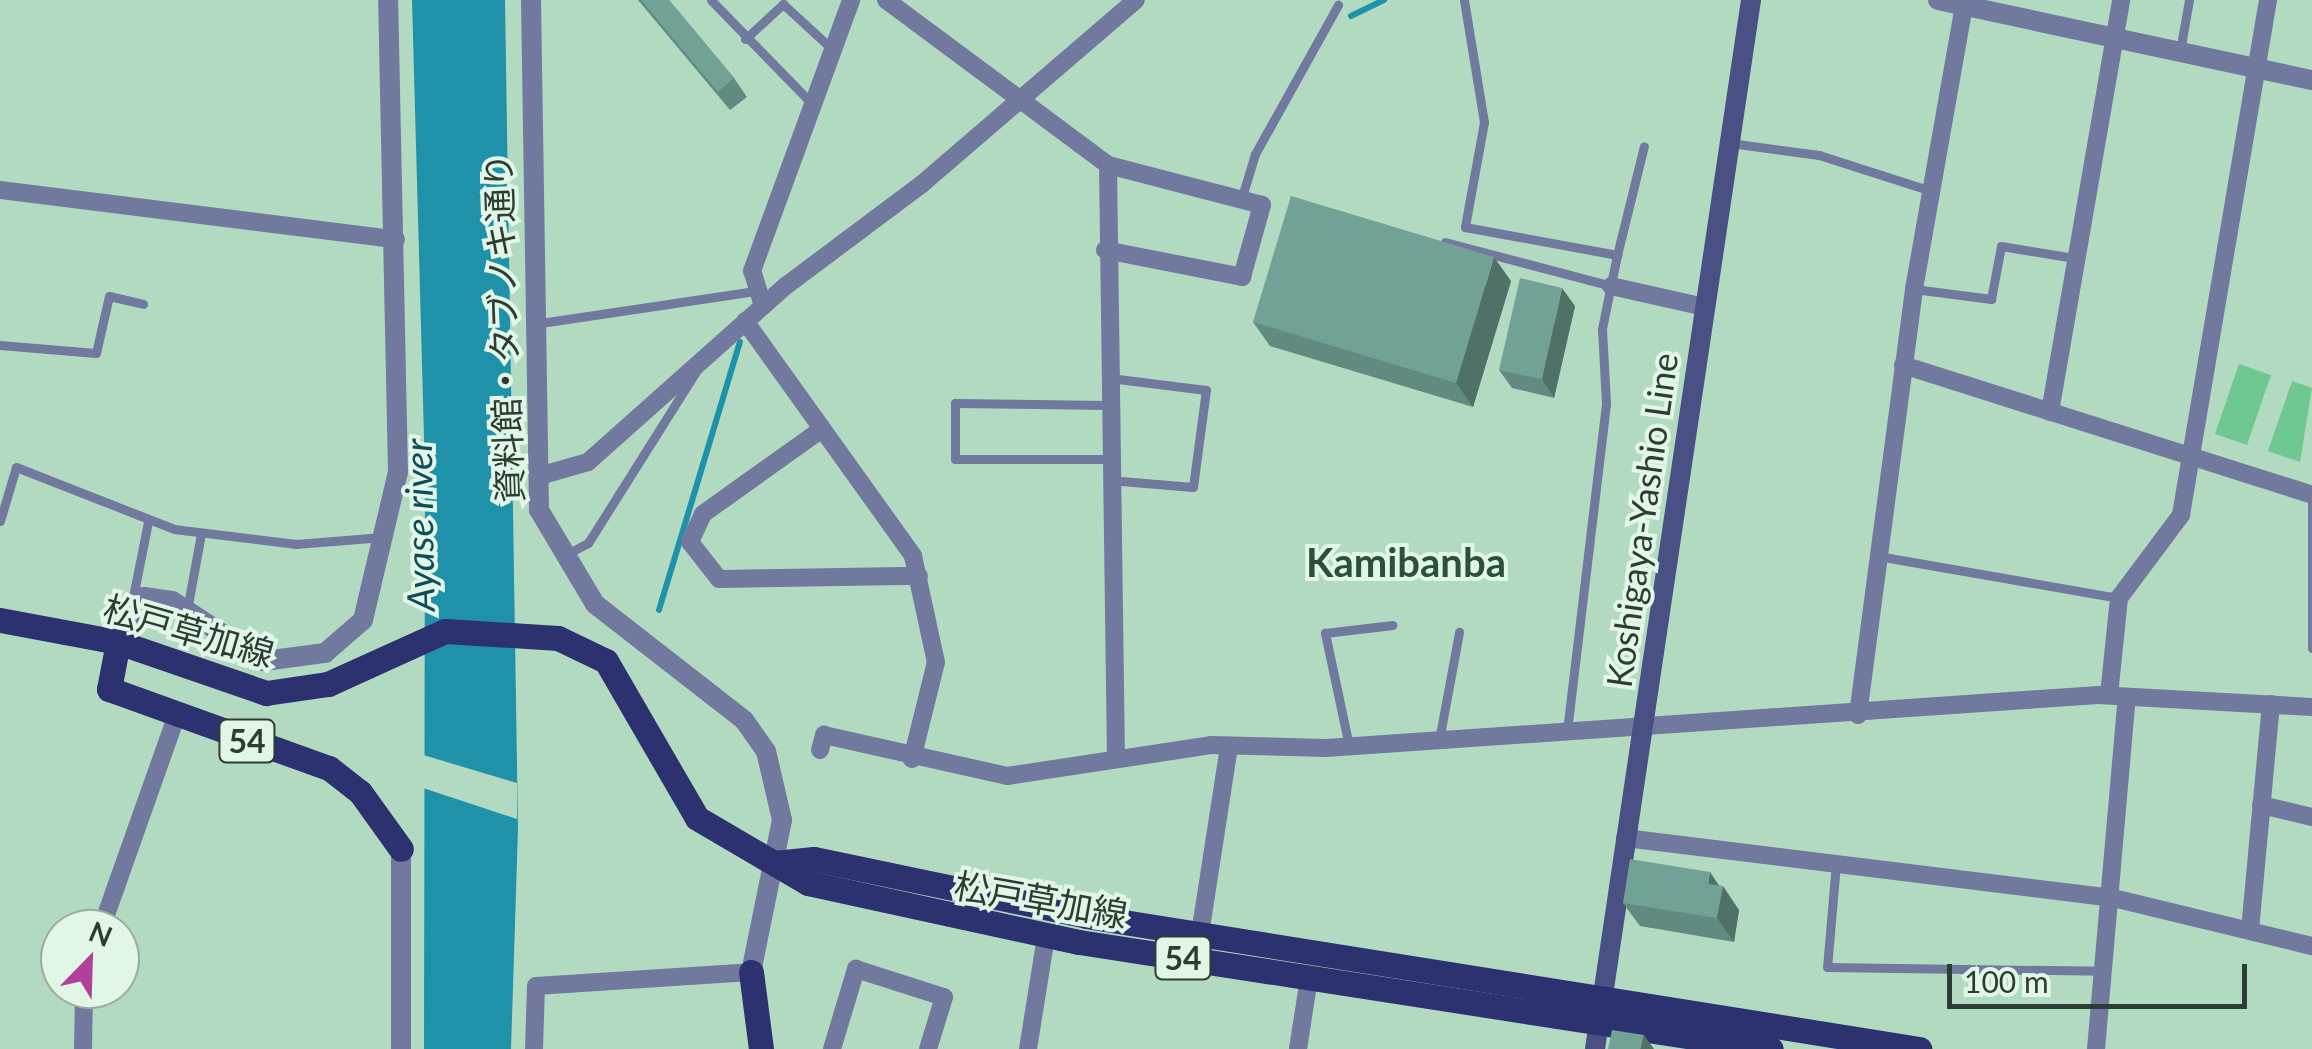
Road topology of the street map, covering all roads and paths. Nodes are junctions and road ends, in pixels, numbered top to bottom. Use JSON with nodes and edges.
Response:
{"nodes":[{"id":1,"x":388,"y":0,"type":"edge"},
{"id":2,"x":531,"y":0,"type":"edge"},
{"id":3,"x":711,"y":0,"type":"edge"},
{"id":4,"x":850,"y":0,"type":"edge"},
{"id":5,"x":886,"y":0,"type":"edge"},
{"id":6,"x":1136,"y":0,"type":"edge"},
{"id":7,"x":1464,"y":0,"type":"edge"},
{"id":8,"x":1751,"y":0,"type":"edge"},
{"id":9,"x":1938,"y":0,"type":"edge"},
{"id":10,"x":2121,"y":0,"type":"edge"},
{"id":11,"x":2189,"y":0,"type":"edge"},
{"id":12,"x":2268,"y":0,"type":"edge"},
{"id":13,"x":1964,"y":3,"type":"edge"},
{"id":14,"x":1338,"y":5,"type":"dead end"},
{"id":15,"x":745,"y":39,"type":"junction"},
{"id":16,"x":2115,"y":39,"type":"junction"},
{"id":17,"x":832,"y":49,"type":"junction"},
{"id":18,"x":2180,"y":52,"type":"junction"},
{"id":19,"x":2256,"y":68,"type":"junction"},
{"id":20,"x":2312,"y":80,"type":"edge"},
{"id":21,"x":1018,"y":95,"type":"junction"},
{"id":22,"x":811,"y":103,"type":"junction"},
{"id":23,"x":1730,"y":143,"type":"junction"},
{"id":24,"x":1644,"y":146,"type":"dead end"},
{"id":25,"x":1108,"y":165,"type":"junction"},
{"id":26,"x":0,"y":190,"type":"edge"},
{"id":27,"x":1931,"y":191,"type":"junction"},
{"id":28,"x":1241,"y":200,"type":"junction"},
{"id":29,"x":1423,"y":237,"type":"edge"},
{"id":30,"x":396,"y":239,"type":"junction"},
{"id":31,"x":1105,"y":250,"type":"junction"},
{"id":32,"x":1617,"y":255,"type":"junction"},
{"id":33,"x":2074,"y":258,"type":"junction"},
{"id":34,"x":1611,"y":286,"type":"junction"},
{"id":35,"x":1914,"y":289,"type":"junction"},
{"id":36,"x":758,"y":299,"type":"junction"},
{"id":37,"x":143,"y":304,"type":"dead end"},
{"id":38,"x":1705,"y":307,"type":"junction"},
{"id":39,"x":745,"y":321,"type":"junction"},
{"id":40,"x":534,"y":324,"type":"junction"},
{"id":41,"x":0,"y":345,"type":"edge"},
{"id":42,"x":701,"y":358,"type":"junction"},
{"id":43,"x":1904,"y":364,"type":"junction"},
{"id":44,"x":1108,"y":378,"type":"junction"},
{"id":45,"x":1107,"y":405,"type":"junction"},
{"id":46,"x":2050,"y":412,"type":"junction"},
{"id":47,"x":822,"y":429,"type":"junction"},
{"id":48,"x":2186,"y":455,"type":"junction"},
{"id":49,"x":1107,"y":459,"type":"junction"},
{"id":50,"x":539,"y":476,"type":"junction"},
{"id":51,"x":1108,"y":480,"type":"junction"},
{"id":52,"x":4,"y":493,"type":"edge"},
{"id":53,"x":2312,"y":495,"type":"edge"},
{"id":54,"x":0,"y":520,"type":"edge"},
{"id":55,"x":148,"y":522,"type":"junction"},
{"id":56,"x":201,"y":534,"type":"junction"},
{"id":57,"x":385,"y":536,"type":"junction"},
{"id":58,"x":1878,"y":556,"type":"junction"},
{"id":59,"x":560,"y":558,"type":"junction"},
{"id":60,"x":920,"y":576,"type":"junction"},
{"id":61,"x":2119,"y":598,"type":"junction"},
{"id":62,"x":187,"y":611,"type":"junction"},
{"id":63,"x":127,"y":616,"type":"junction"},
{"id":64,"x":0,"y":620,"type":"edge"},
{"id":65,"x":1394,"y":625,"type":"dead end"},
{"id":66,"x":1459,"y":632,"type":"dead end"},
{"id":67,"x":118,"y":642,"type":"junction"},
{"id":68,"x":2312,"y":648,"type":"edge"},
{"id":69,"x":2118,"y":696,"type":"junction"},
{"id":70,"x":2271,"y":704,"type":"junction"},
{"id":71,"x":2312,"y":707,"type":"edge"},
{"id":72,"x":1858,"y":714,"type":"junction"},
{"id":73,"x":176,"y":717,"type":"junction"},
{"id":74,"x":1644,"y":724,"type":"junction"},
{"id":75,"x":1568,"y":725,"type":"junction"},
{"id":76,"x":1440,"y":735,"type":"junction"},
{"id":77,"x":1228,"y":746,"type":"junction"},
{"id":78,"x":1349,"y":746,"type":"junction"},
{"id":79,"x":820,"y":750,"type":"dead end"},
{"id":80,"x":1116,"y":758,"type":"junction"},
{"id":81,"x":912,"y":759,"type":"junction"},
{"id":82,"x":2261,"y":804,"type":"junction"},
{"id":83,"x":2312,"y":818,"type":"edge"},
{"id":84,"x":1625,"y":838,"type":"junction"},
{"id":85,"x":401,"y":849,"type":"joint"},
{"id":86,"x":1836,"y":862,"type":"junction"},
{"id":87,"x":774,"y":863,"type":"junction"},
{"id":88,"x":2108,"y":897,"type":"junction"},
{"id":89,"x":108,"y":909,"type":"edge"},
{"id":90,"x":2250,"y":930,"type":"junction"},
{"id":91,"x":1200,"y":934,"type":"junction"},
{"id":92,"x":1046,"y":936,"type":"junction"},
{"id":93,"x":2312,"y":946,"type":"edge"},
{"id":94,"x":2103,"y":971,"type":"junction"},
{"id":95,"x":751,"y":972,"type":"junction"},
{"id":96,"x":1309,"y":978,"type":"junction"},
{"id":97,"x":84,"y":1009,"type":"edge"},
{"id":98,"x":1599,"y":1024,"type":"edge"},
{"id":99,"x":83,"y":1049,"type":"edge"},
{"id":100,"x":401,"y":1049,"type":"edge"},
{"id":101,"x":534,"y":1049,"type":"edge"},
{"id":102,"x":761,"y":1049,"type":"edge"},
{"id":103,"x":832,"y":1049,"type":"edge"},
{"id":104,"x":928,"y":1049,"type":"edge"},
{"id":105,"x":1028,"y":1049,"type":"edge"},
{"id":106,"x":1298,"y":1049,"type":"edge"},
{"id":107,"x":1771,"y":1049,"type":"edge"},
{"id":108,"x":1918,"y":1049,"type":"edge"},
{"id":109,"x":2096,"y":1049,"type":"edge"}],
"edges":[{"from":1,"to":30,"type":"street"},
{"from":2,"to":40,"type":"street","name":"資料館・タブノキ通り"},
{"from":3,"to":15,"type":"lane"},
{"from":4,"to":17,"type":"street"},
{"from":5,"to":21,"type":"street"},
{"from":6,"to":21,"type":"street"},
{"from":7,"to":32,"type":"lane"},
{"from":8,"to":23,"type":"main road","name":"Koshigaya-Yashio Line"},
{"from":9,"to":13,"type":"street"},
{"from":10,"to":16,"type":"street"},
{"from":11,"to":18,"type":"lane"},
{"from":12,"to":19,"type":"street"},
{"from":13,"to":16,"type":"street"},
{"from":13,"to":27,"type":"street"},
{"from":14,"to":28,"type":"lane"},
{"from":15,"to":17,"type":"lane"},
{"from":15,"to":22,"type":"lane"},
{"from":16,"to":18,"type":"street"},
{"from":16,"to":33,"type":"street"},
{"from":17,"to":22,"type":"street"},
{"from":18,"to":19,"type":"street"},
{"from":19,"to":20,"type":"street"},
{"from":19,"to":48,"type":"street"},
{"from":21,"to":25,"type":"street"},
{"from":21,"to":36,"type":"street"},
{"from":22,"to":36,"type":"street"},
{"from":23,"to":27,"type":"lane"},
{"from":23,"to":38,"type":"main road","name":"Koshigaya-Yashio Line"},
{"from":24,"to":32,"type":"lane"},
{"from":25,"to":28,"type":"street"},
{"from":25,"to":31,"type":"street"},
{"from":26,"to":30,"type":"street"},
{"from":27,"to":35,"type":"street"},
{"from":28,"to":31,"type":"street"},
{"from":29,"to":34,"type":"lane"},
{"from":30,"to":57,"type":"street"},
{"from":31,"to":44,"type":"street"},
{"from":32,"to":34,"type":"lane"},
{"from":33,"to":35,"type":"lane"},
{"from":33,"to":46,"type":"street"},
{"from":34,"to":38,"type":"street"},
{"from":34,"to":75,"type":"lane"},
{"from":35,"to":43,"type":"street"},
{"from":36,"to":39,"type":"street"},
{"from":36,"to":40,"type":"lane"},
{"from":37,"to":41,"type":"lane"},
{"from":38,"to":74,"type":"main road","name":"Koshigaya-Yashio Line"},
{"from":39,"to":42,"type":"street"},
{"from":39,"to":47,"type":"street"},
{"from":40,"to":50,"type":"street","name":"資料館・タブノキ通り"},
{"from":42,"to":50,"type":"street"},
{"from":42,"to":59,"type":"lane"},
{"from":43,"to":46,"type":"street"},
{"from":43,"to":58,"type":"street"},
{"from":44,"to":45,"type":"street"},
{"from":44,"to":51,"type":"lane"},
{"from":45,"to":49,"type":"street"},
{"from":45,"to":49,"type":"lane"},
{"from":46,"to":48,"type":"street"},
{"from":47,"to":60,"type":"street"},
{"from":47,"to":60,"type":"street"},
{"from":48,"to":53,"type":"street"},
{"from":48,"to":61,"type":"street"},
{"from":49,"to":51,"type":"street"},
{"from":50,"to":59,"type":"street","name":"資料館・タブノキ通り"},
{"from":51,"to":80,"type":"street"},
{"from":52,"to":54,"type":"lane"},
{"from":52,"to":55,"type":"lane"},
{"from":53,"to":68,"type":"lane"},
{"from":55,"to":56,"type":"lane"},
{"from":55,"to":63,"type":"lane"},
{"from":56,"to":57,"type":"lane"},
{"from":56,"to":62,"type":"lane"},
{"from":57,"to":62,"type":"street"},
{"from":58,"to":61,"type":"lane"},
{"from":58,"to":72,"type":"street"},
{"from":59,"to":87,"type":"street","name":"資料館・タブノキ通り"},
{"from":60,"to":81,"type":"street"},
{"from":61,"to":69,"type":"street"},
{"from":62,"to":63,"type":"street"},
{"from":63,"to":67,"type":"street"},
{"from":64,"to":67,"type":"main road","name":"松戸草加線","number":"54"},
{"from":65,"to":78,"type":"lane"},
{"from":66,"to":76,"type":"lane"},
{"from":67,"to":73,"type":"main road","number":"54"},
{"from":67,"to":87,"type":"main road","name":"松戸草加線","number":"54"},
{"from":69,"to":70,"type":"street"},
{"from":69,"to":72,"type":"street"},
{"from":69,"to":88,"type":"street"},
{"from":70,"to":71,"type":"street"},
{"from":70,"to":82,"type":"street"},
{"from":72,"to":74,"type":"street"},
{"from":73,"to":85,"type":"main road","number":"54"},
{"from":73,"to":89,"type":"street"},
{"from":74,"to":75,"type":"street"},
{"from":74,"to":84,"type":"main road","name":"Koshigaya-Yashio Line"},
{"from":75,"to":76,"type":"street"},
{"from":76,"to":78,"type":"street"},
{"from":77,"to":78,"type":"street"},
{"from":77,"to":80,"type":"street"},
{"from":77,"to":91,"type":"street"},
{"from":79,"to":81,"type":"street"},
{"from":80,"to":81,"type":"street"},
{"from":82,"to":83,"type":"street"},
{"from":82,"to":90,"type":"street"},
{"from":84,"to":86,"type":"street"},
{"from":84,"to":98,"type":"main road","name":"Koshigaya-Yashio Line"},
{"from":85,"to":100,"type":"street"},
{"from":86,"to":88,"type":"street"},
{"from":86,"to":94,"type":"lane"},
{"from":87,"to":91,"type":"main road","name":"松戸草加線","number":"54"},
{"from":87,"to":92,"type":"main road","name":"松戸草加線","number":"54"},
{"from":87,"to":95,"type":"street","name":"資料館・タブノキ通り"},
{"from":88,"to":90,"type":"street"},
{"from":88,"to":94,"type":"street"},
{"from":90,"to":93,"type":"street"},
{"from":91,"to":98,"type":"main road","name":"松戸草加線","number":"54"},
{"from":92,"to":96,"type":"main road","name":"松戸草加線","number":"54"},
{"from":92,"to":105,"type":"street"},
{"from":94,"to":109,"type":"street"},
{"from":95,"to":101,"type":"street"},
{"from":95,"to":102,"type":"main road"},
{"from":96,"to":98,"type":"main road","name":"松戸草加線","number":"54"},
{"from":96,"to":106,"type":"street"},
{"from":97,"to":99,"type":"street"},
{"from":98,"to":107,"type":"main road","number":"54"},
{"from":98,"to":108,"type":"main road","number":"54"},
{"from":103,"to":104,"type":"street"}]}
